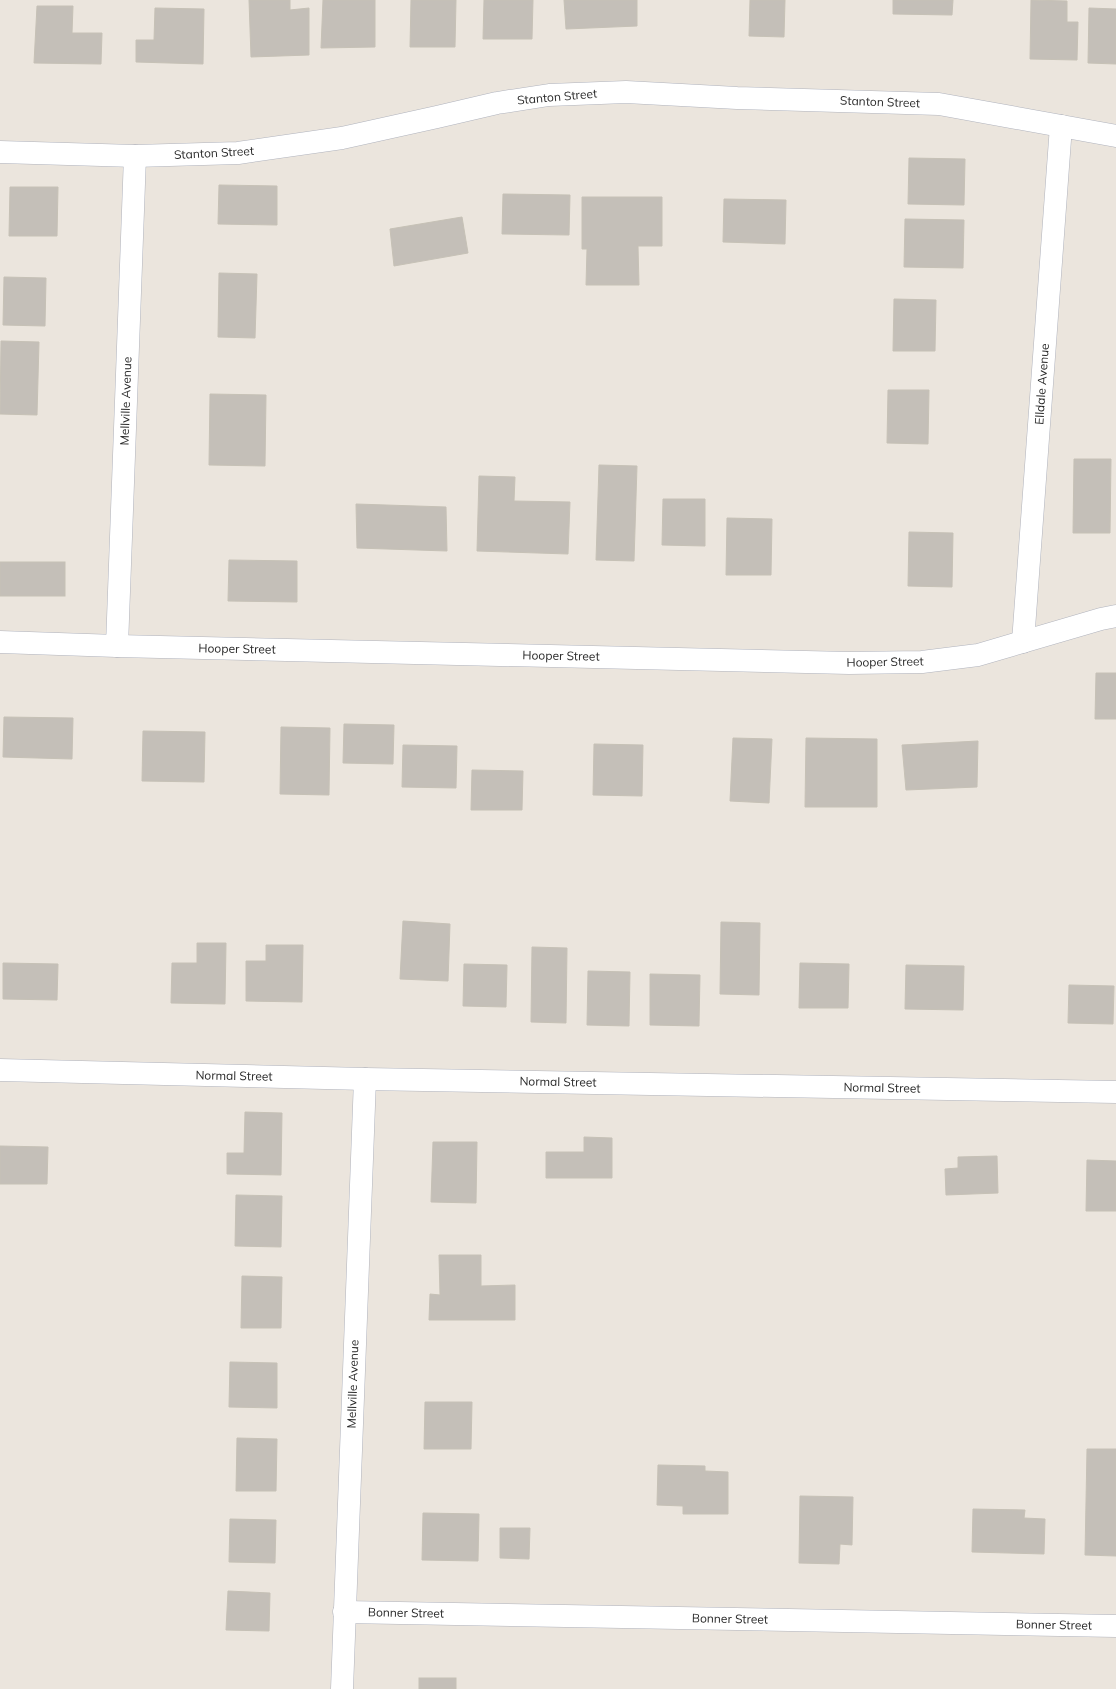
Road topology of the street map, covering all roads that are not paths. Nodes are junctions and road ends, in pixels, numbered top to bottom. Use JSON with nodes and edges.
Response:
{"nodes":[{"id":1,"x":1061,"y":126,"type":"junction"},
{"id":2,"x":1116,"y":136,"type":"edge"},
{"id":3,"x":0,"y":152,"type":"edge"},
{"id":4,"x":135,"y":156,"type":"junction"},
{"id":5,"x":1116,"y":616,"type":"edge"},
{"id":6,"x":0,"y":642,"type":"edge"},
{"id":7,"x":1023,"y":642,"type":"junction"},
{"id":8,"x":117,"y":646,"type":"junction"},
{"id":9,"x":0,"y":1070,"type":"edge"},
{"id":10,"x":365,"y":1079,"type":"junction"},
{"id":11,"x":1116,"y":1092,"type":"edge"},
{"id":12,"x":344,"y":1612,"type":"junction"},
{"id":13,"x":1116,"y":1626,"type":"edge"},
{"id":14,"x":342,"y":1689,"type":"edge"}],
"edges":[{"from":1,"to":2,"type":"street","name":"Stanton Street"},
{"from":1,"to":4,"type":"street","name":"Stanton Street"},
{"from":1,"to":7,"type":"street","name":"Elldale Avenue"},
{"from":3,"to":4,"type":"street","name":"Stanton Street"},
{"from":4,"to":8,"type":"street","name":"Mellville Avenue"},
{"from":5,"to":7,"type":"street","name":"Hooper Street"},
{"from":6,"to":8,"type":"street","name":"Hooper Street"},
{"from":7,"to":8,"type":"street","name":"Hooper Street"},
{"from":9,"to":10,"type":"street","name":"Normal Street"},
{"from":10,"to":11,"type":"street","name":"Normal Street"},
{"from":10,"to":12,"type":"street","name":"Mellville Avenue"},
{"from":12,"to":13,"type":"street","name":"Bonner Street"},
{"from":12,"to":14,"type":"street","name":"Mellville Avenue"}]}
